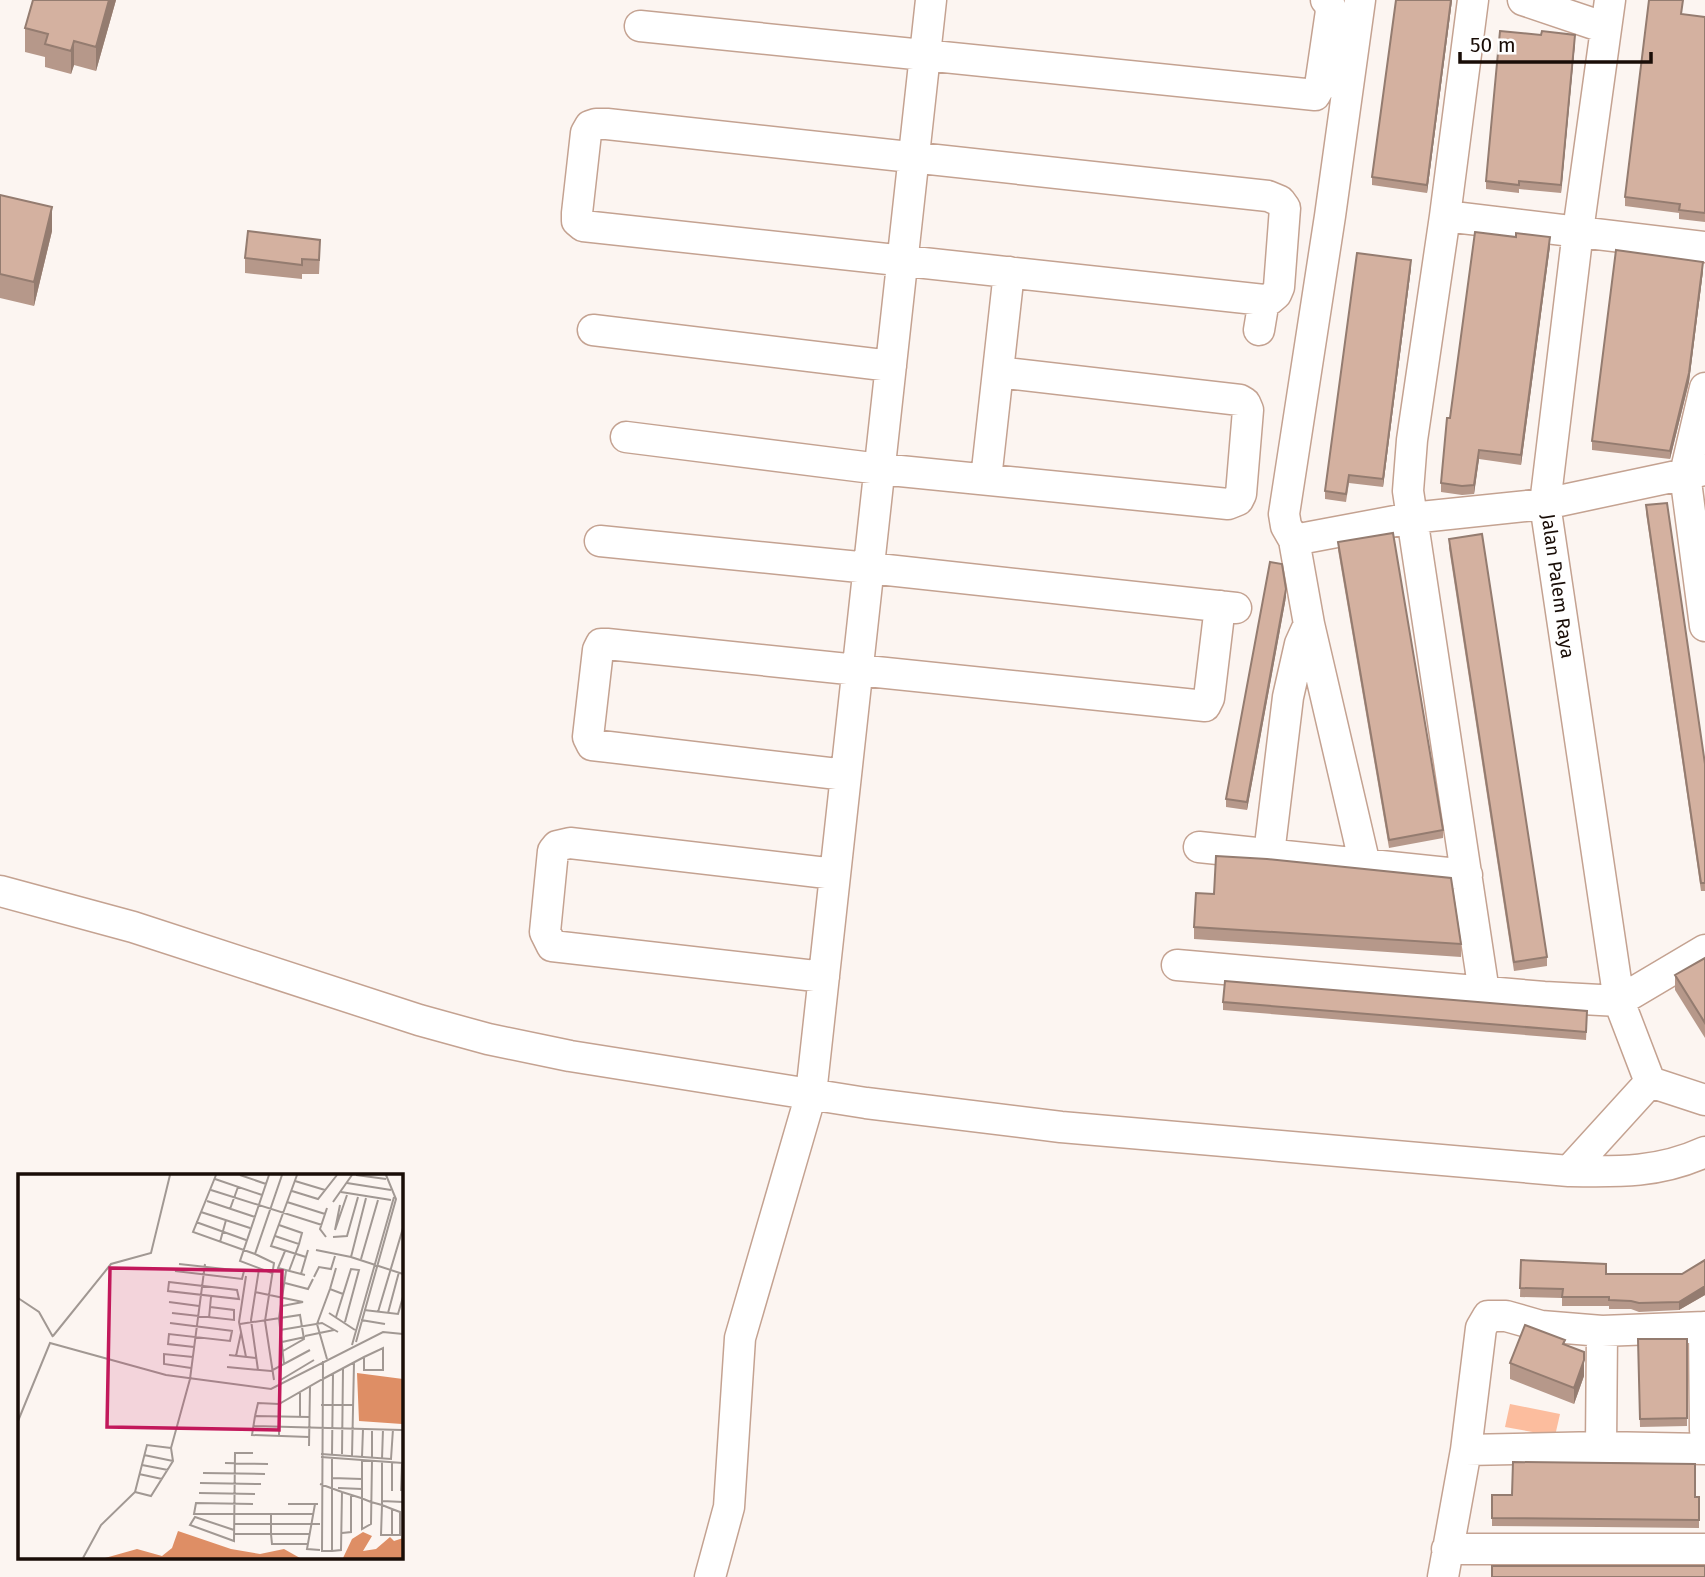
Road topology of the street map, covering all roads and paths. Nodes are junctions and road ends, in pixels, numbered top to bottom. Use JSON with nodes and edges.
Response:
{"nodes":[{"id":1,"x":931,"y":0,"type":"edge"},
{"id":2,"x":1326,"y":0,"type":"edge"},
{"id":3,"x":1360,"y":0,"type":"edge"},
{"id":4,"x":1474,"y":0,"type":"edge"},
{"id":5,"x":1523,"y":0,"type":"edge"},
{"id":6,"x":1608,"y":14,"type":"edge"},
{"id":7,"x":640,"y":26,"type":"dead end"},
{"id":8,"x":925,"y":56,"type":"junction"},
{"id":9,"x":914,"y":157,"type":"junction"},
{"id":10,"x":1446,"y":216,"type":"junction"},
{"id":11,"x":1578,"y":231,"type":"junction"},
{"id":12,"x":1705,"y":247,"type":"edge"},
{"id":13,"x":902,"y":260,"type":"junction"},
{"id":14,"x":1009,"y":272,"type":"junction"},
{"id":15,"x":1264,"y":300,"type":"junction"},
{"id":16,"x":593,"y":330,"type":"dead end"},
{"id":17,"x":1259,"y":330,"type":"dead end"},
{"id":18,"x":891,"y":366,"type":"junction"},
{"id":19,"x":998,"y":372,"type":"junction"},
{"id":20,"x":1705,"y":388,"type":"edge"},
{"id":21,"x":626,"y":438,"type":"dead end"},
{"id":22,"x":880,"y":468,"type":"junction"},
{"id":23,"x":1695,"y":472,"type":"edge"},
{"id":24,"x":986,"y":479,"type":"junction"},
{"id":25,"x":1545,"y":504,"type":"junction"},
{"id":26,"x":1410,"y":518,"type":"junction"},
{"id":27,"x":1294,"y":540,"type":"junction"},
{"id":28,"x":600,"y":541,"type":"dead end"},
{"id":29,"x":869,"y":568,"type":"junction"},
{"id":30,"x":1703,"y":591,"type":"edge"},
{"id":31,"x":1309,"y":624,"type":"junction"},
{"id":32,"x":1705,"y":626,"type":"edge"},
{"id":33,"x":858,"y":671,"type":"junction"},
{"id":34,"x":846,"y":775,"type":"junction"},
{"id":35,"x":1199,"y":847,"type":"dead end"},
{"id":36,"x":1269,"y":854,"type":"junction"},
{"id":37,"x":1365,"y":865,"type":"junction"},
{"id":38,"x":835,"y":874,"type":"junction"},
{"id":39,"x":1467,"y":875,"type":"junction"},
{"id":40,"x":0,"y":891,"type":"edge"},
{"id":41,"x":1705,"y":950,"type":"edge"},
{"id":42,"x":1177,"y":965,"type":"dead end"},
{"id":43,"x":824,"y":978,"type":"junction"},
{"id":44,"x":1484,"y":992,"type":"junction"},
{"id":45,"x":1619,"y":1001,"type":"junction"},
{"id":46,"x":1650,"y":1082,"type":"junction"},
{"id":47,"x":811,"y":1094,"type":"junction"},
{"id":48,"x":1703,"y":1097,"type":"edge"},
{"id":49,"x":1705,"y":1152,"type":"edge"},
{"id":50,"x":1569,"y":1171,"type":"junction"},
{"id":51,"x":1704,"y":1327,"type":"edge"},
{"id":52,"x":1602,"y":1331,"type":"junction"},
{"id":53,"x":1705,"y":1430,"type":"edge"},
{"id":54,"x":1601,"y":1447,"type":"junction"},
{"id":55,"x":1705,"y":1449,"type":"edge"},
{"id":56,"x":1466,"y":1450,"type":"junction"},
{"id":57,"x":1705,"y":1549,"type":"edge"},
{"id":58,"x":1445,"y":1563,"type":"edge"},
{"id":59,"x":710,"y":1577,"type":"edge"}],
"edges":[{"from":1,"to":8,"type":"street"},
{"from":2,"to":8,"type":"street"},
{"from":3,"to":27,"type":"street"},
{"from":4,"to":10,"type":"street"},
{"from":5,"to":6,"type":"street"},
{"from":6,"to":11,"type":"street","name":"Jalan Palem Raya"},
{"from":7,"to":8,"type":"street"},
{"from":8,"to":9,"type":"street"},
{"from":9,"to":13,"type":"street"},
{"from":9,"to":13,"type":"street"},
{"from":9,"to":15,"type":"street"},
{"from":10,"to":11,"type":"street"},
{"from":10,"to":26,"type":"street"},
{"from":11,"to":12,"type":"street"},
{"from":11,"to":25,"type":"street","name":"Jalan Palem Raya"},
{"from":13,"to":14,"type":"street"},
{"from":13,"to":18,"type":"street"},
{"from":14,"to":15,"type":"street"},
{"from":14,"to":19,"type":"street"},
{"from":15,"to":17,"type":"street"},
{"from":16,"to":18,"type":"street"},
{"from":18,"to":22,"type":"street"},
{"from":19,"to":24,"type":"street"},
{"from":19,"to":24,"type":"street"},
{"from":20,"to":23,"type":"street"},
{"from":21,"to":22,"type":"street"},
{"from":22,"to":24,"type":"street"},
{"from":22,"to":29,"type":"street"},
{"from":23,"to":25,"type":"street"},
{"from":23,"to":30,"type":"street"},
{"from":25,"to":26,"type":"street"},
{"from":25,"to":45,"type":"street","name":"Jalan Palem Raya"},
{"from":26,"to":27,"type":"street"},
{"from":26,"to":39,"type":"street"},
{"from":27,"to":31,"type":"street"},
{"from":28,"to":29,"type":"street"},
{"from":29,"to":33,"type":"street"},
{"from":29,"to":33,"type":"street"},
{"from":30,"to":32,"type":"street"},
{"from":31,"to":36,"type":"street"},
{"from":31,"to":37,"type":"street"},
{"from":33,"to":34,"type":"street"},
{"from":33,"to":34,"type":"street"},
{"from":34,"to":38,"type":"street"},
{"from":35,"to":36,"type":"street"},
{"from":36,"to":37,"type":"street"},
{"from":37,"to":39,"type":"street"},
{"from":38,"to":43,"type":"street"},
{"from":38,"to":43,"type":"street"},
{"from":39,"to":44,"type":"street"},
{"from":40,"to":47,"type":"street"},
{"from":41,"to":45,"type":"street"},
{"from":42,"to":44,"type":"street"},
{"from":43,"to":47,"type":"street"},
{"from":44,"to":45,"type":"street"},
{"from":45,"to":46,"type":"street","name":"Jalan Palem Raya"},
{"from":46,"to":48,"type":"street"},
{"from":46,"to":50,"type":"street"},
{"from":47,"to":50,"type":"street"},
{"from":47,"to":59,"type":"street"},
{"from":49,"to":50,"type":"street"},
{"from":51,"to":52,"type":"street"},
{"from":51,"to":53,"type":"street"},
{"from":52,"to":54,"type":"street"},
{"from":52,"to":56,"type":"street"},
{"from":54,"to":55,"type":"street"},
{"from":54,"to":56,"type":"street"},
{"from":56,"to":58,"type":"street"},
{"from":57,"to":58,"type":"street"}]}
